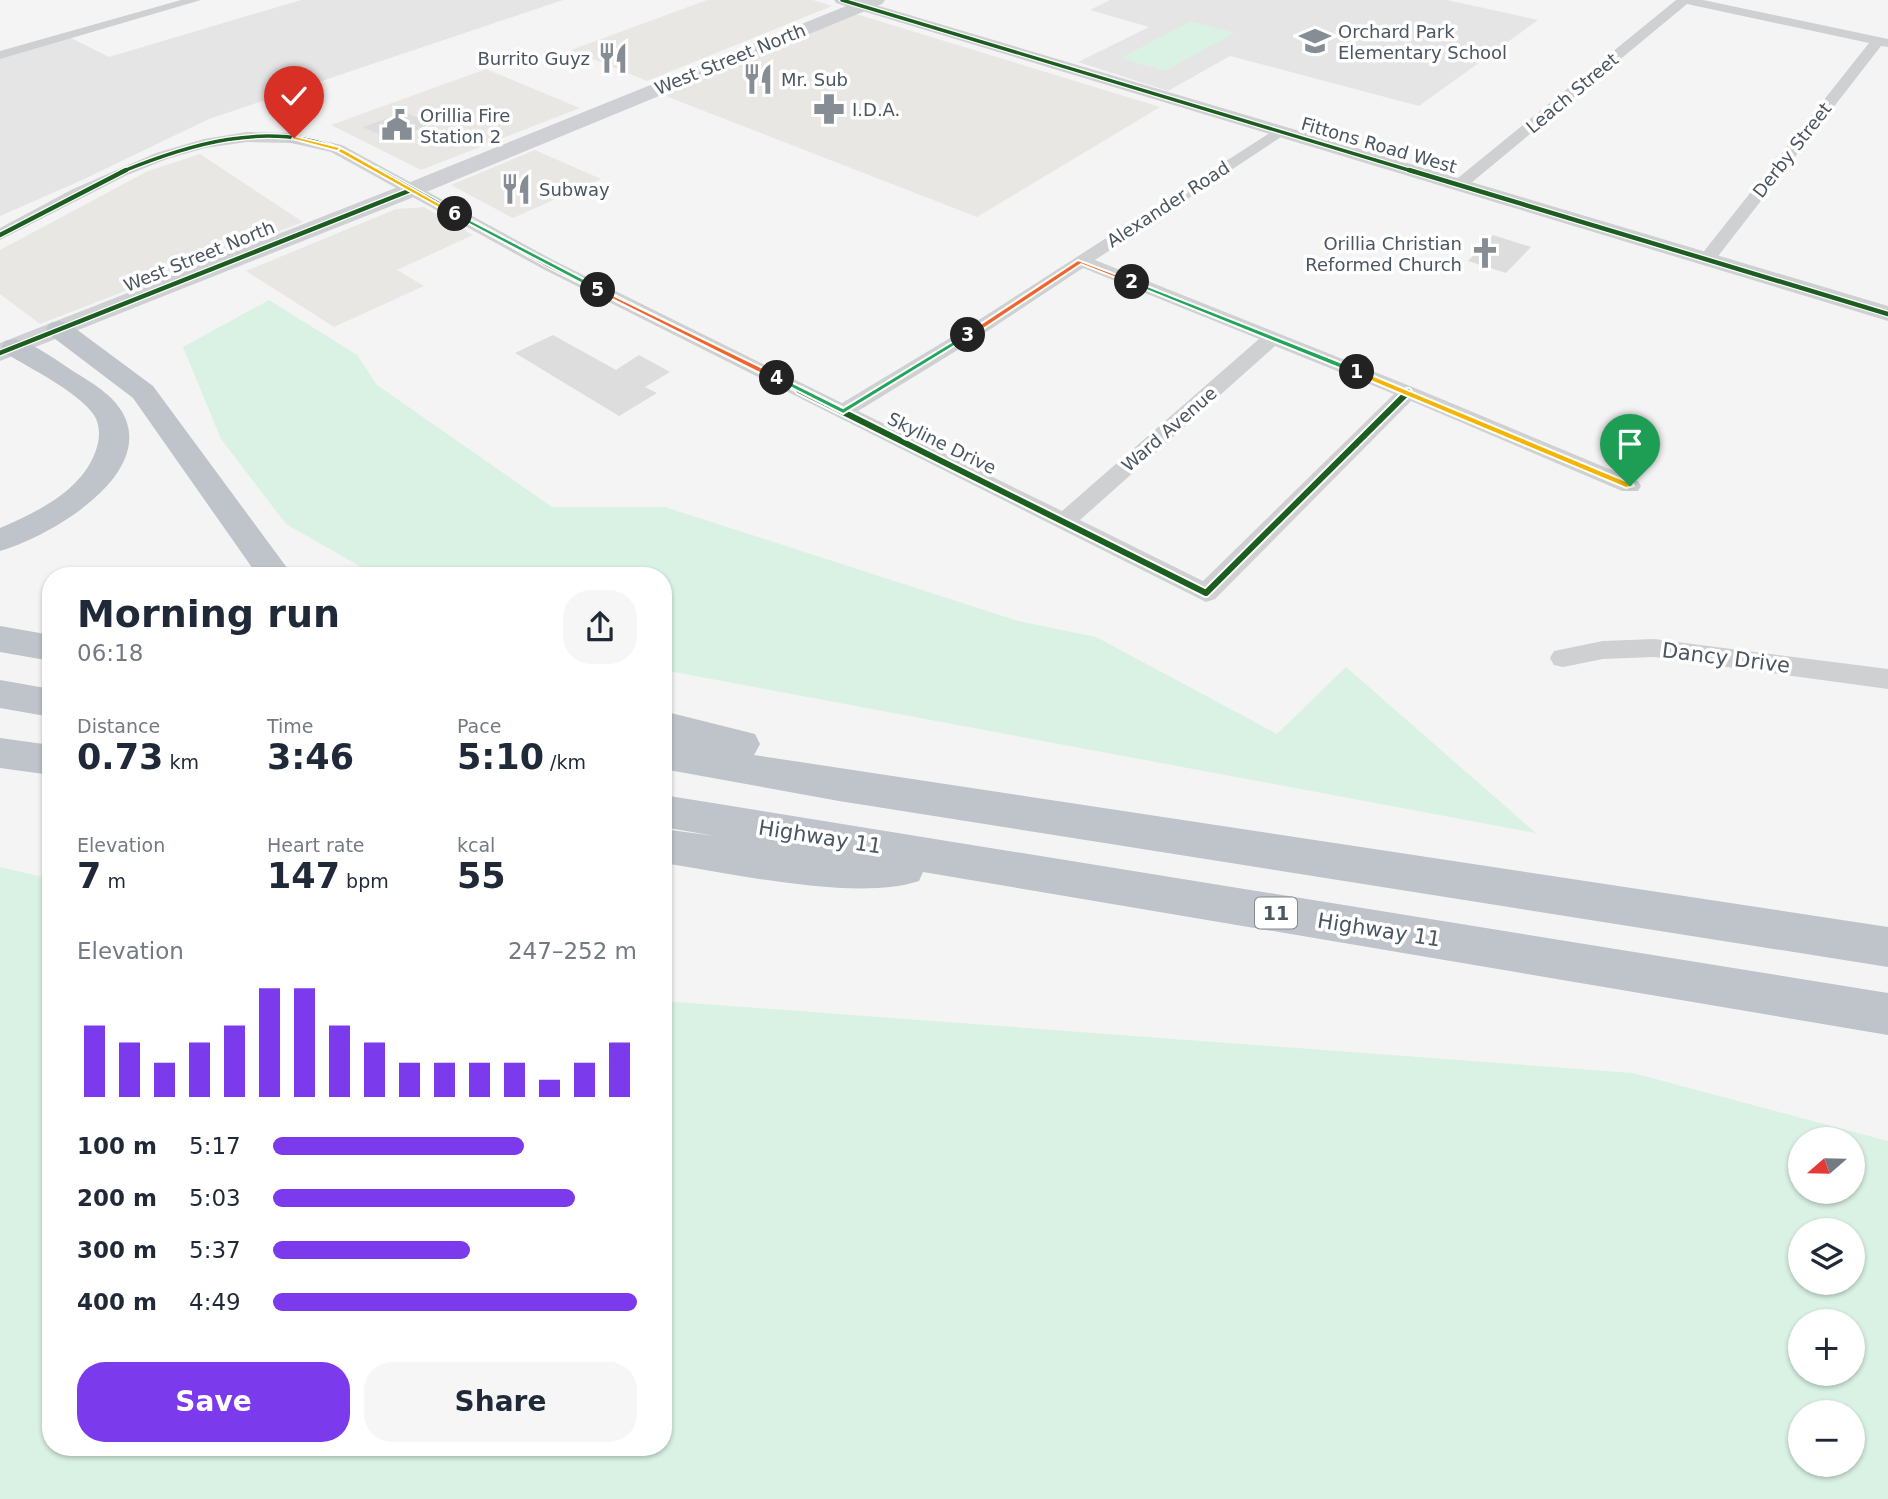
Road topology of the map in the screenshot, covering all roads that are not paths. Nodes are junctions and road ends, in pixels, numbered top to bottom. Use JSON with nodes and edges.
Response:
{"nodes":[{"id":1,"x":195,"y":0,"type":"edge"},
{"id":2,"x":1684,"y":0,"type":"edge"},
{"id":3,"x":860,"y":2,"type":"edge"},
{"id":4,"x":1883,"y":42,"type":"edge"},
{"id":5,"x":0,"y":55,"type":"edge"},
{"id":6,"x":1279,"y":132,"type":"junction"},
{"id":7,"x":1459,"y":185,"type":"junction"},
{"id":8,"x":411,"y":190,"type":"junction"},
{"id":9,"x":0,"y":235,"type":"edge"},
{"id":10,"x":1706,"y":260,"type":"junction"},
{"id":11,"x":1080,"y":261,"type":"junction"},
{"id":12,"x":1888,"y":314,"type":"edge"},
{"id":13,"x":59,"y":329,"type":"junction"},
{"id":14,"x":1272,"y":338,"type":"junction"},
{"id":15,"x":8,"y":350,"type":"edge"},
{"id":16,"x":1408,"y":393,"type":"junction"},
{"id":17,"x":843,"y":411,"type":"junction"},
{"id":18,"x":1630,"y":486,"type":"dead end"},
{"id":19,"x":1065,"y":521,"type":"junction"},
{"id":20,"x":0,"y":540,"type":"edge"},
{"id":21,"x":269,"y":567,"type":"edge"},
{"id":22,"x":0,"y":639,"type":"edge"},
{"id":23,"x":42,"y":646,"type":"edge"},
{"id":24,"x":1563,"y":658,"type":"dead end"},
{"id":25,"x":1888,"y":679,"type":"edge"},
{"id":26,"x":0,"y":694,"type":"edge"},
{"id":27,"x":42,"y":701,"type":"edge"},
{"id":28,"x":672,"y":727,"type":"edge"},
{"id":29,"x":0,"y":752,"type":"edge"},
{"id":30,"x":672,"y":756,"type":"edge"},
{"id":31,"x":42,"y":759,"type":"edge"},
{"id":32,"x":839,"y":785,"type":"junction"},
{"id":33,"x":672,"y":812,"type":"edge"},
{"id":34,"x":672,"y":847,"type":"edge"},
{"id":35,"x":981,"y":864,"type":"junction"},
{"id":36,"x":1888,"y":947,"type":"edge"},
{"id":37,"x":1888,"y":1014,"type":"edge"}],
"edges":[{"from":1,"to":5,"type":"street"},
{"from":2,"to":4,"type":"street"},
{"from":2,"to":7,"type":"street","name":"Leach Street"},
{"from":3,"to":6,"type":"street","name":"Fittons Road West"},
{"from":3,"to":8,"type":"main road","name":"West Street North"},
{"from":4,"to":10,"type":"street","name":"Derby Street"},
{"from":6,"to":7,"type":"street","name":"Fittons Road West"},
{"from":6,"to":11,"type":"street","name":"Alexander Road"},
{"from":7,"to":10,"type":"street","name":"Fittons Road West"},
{"from":8,"to":9,"type":"street","name":"Skyline Drive"},
{"from":8,"to":13,"type":"main road","name":"West Street North"},
{"from":8,"to":17,"type":"street","name":"Skyline Drive"},
{"from":10,"to":12,"type":"street","name":"Fittons Road West"},
{"from":11,"to":14,"type":"street"},
{"from":11,"to":17,"type":"street","name":"Alexander Road"},
{"from":13,"to":15,"type":"main road","name":"West Street North"},
{"from":13,"to":21,"type":"highway"},
{"from":14,"to":16,"type":"street"},
{"from":14,"to":19,"type":"street","name":"Ward Avenue"},
{"from":15,"to":20,"type":"highway"},
{"from":16,"to":18,"type":"street"},
{"from":16,"to":19,"type":"street","name":"Skyline Drive"},
{"from":17,"to":19,"type":"street","name":"Skyline Drive"},
{"from":22,"to":23,"type":"highway"},
{"from":24,"to":25,"type":"street","name":"Dancy Drive"},
{"from":26,"to":27,"type":"highway"},
{"from":28,"to":32,"type":"highway"},
{"from":29,"to":31,"type":"highway"},
{"from":30,"to":32,"type":"highway"},
{"from":32,"to":36,"type":"highway"},
{"from":33,"to":35,"type":"highway","name":"Highway 11","number":"11"},
{"from":34,"to":35,"type":"highway"},
{"from":35,"to":37,"type":"highway","name":"Highway 11","number":"11"}]}
